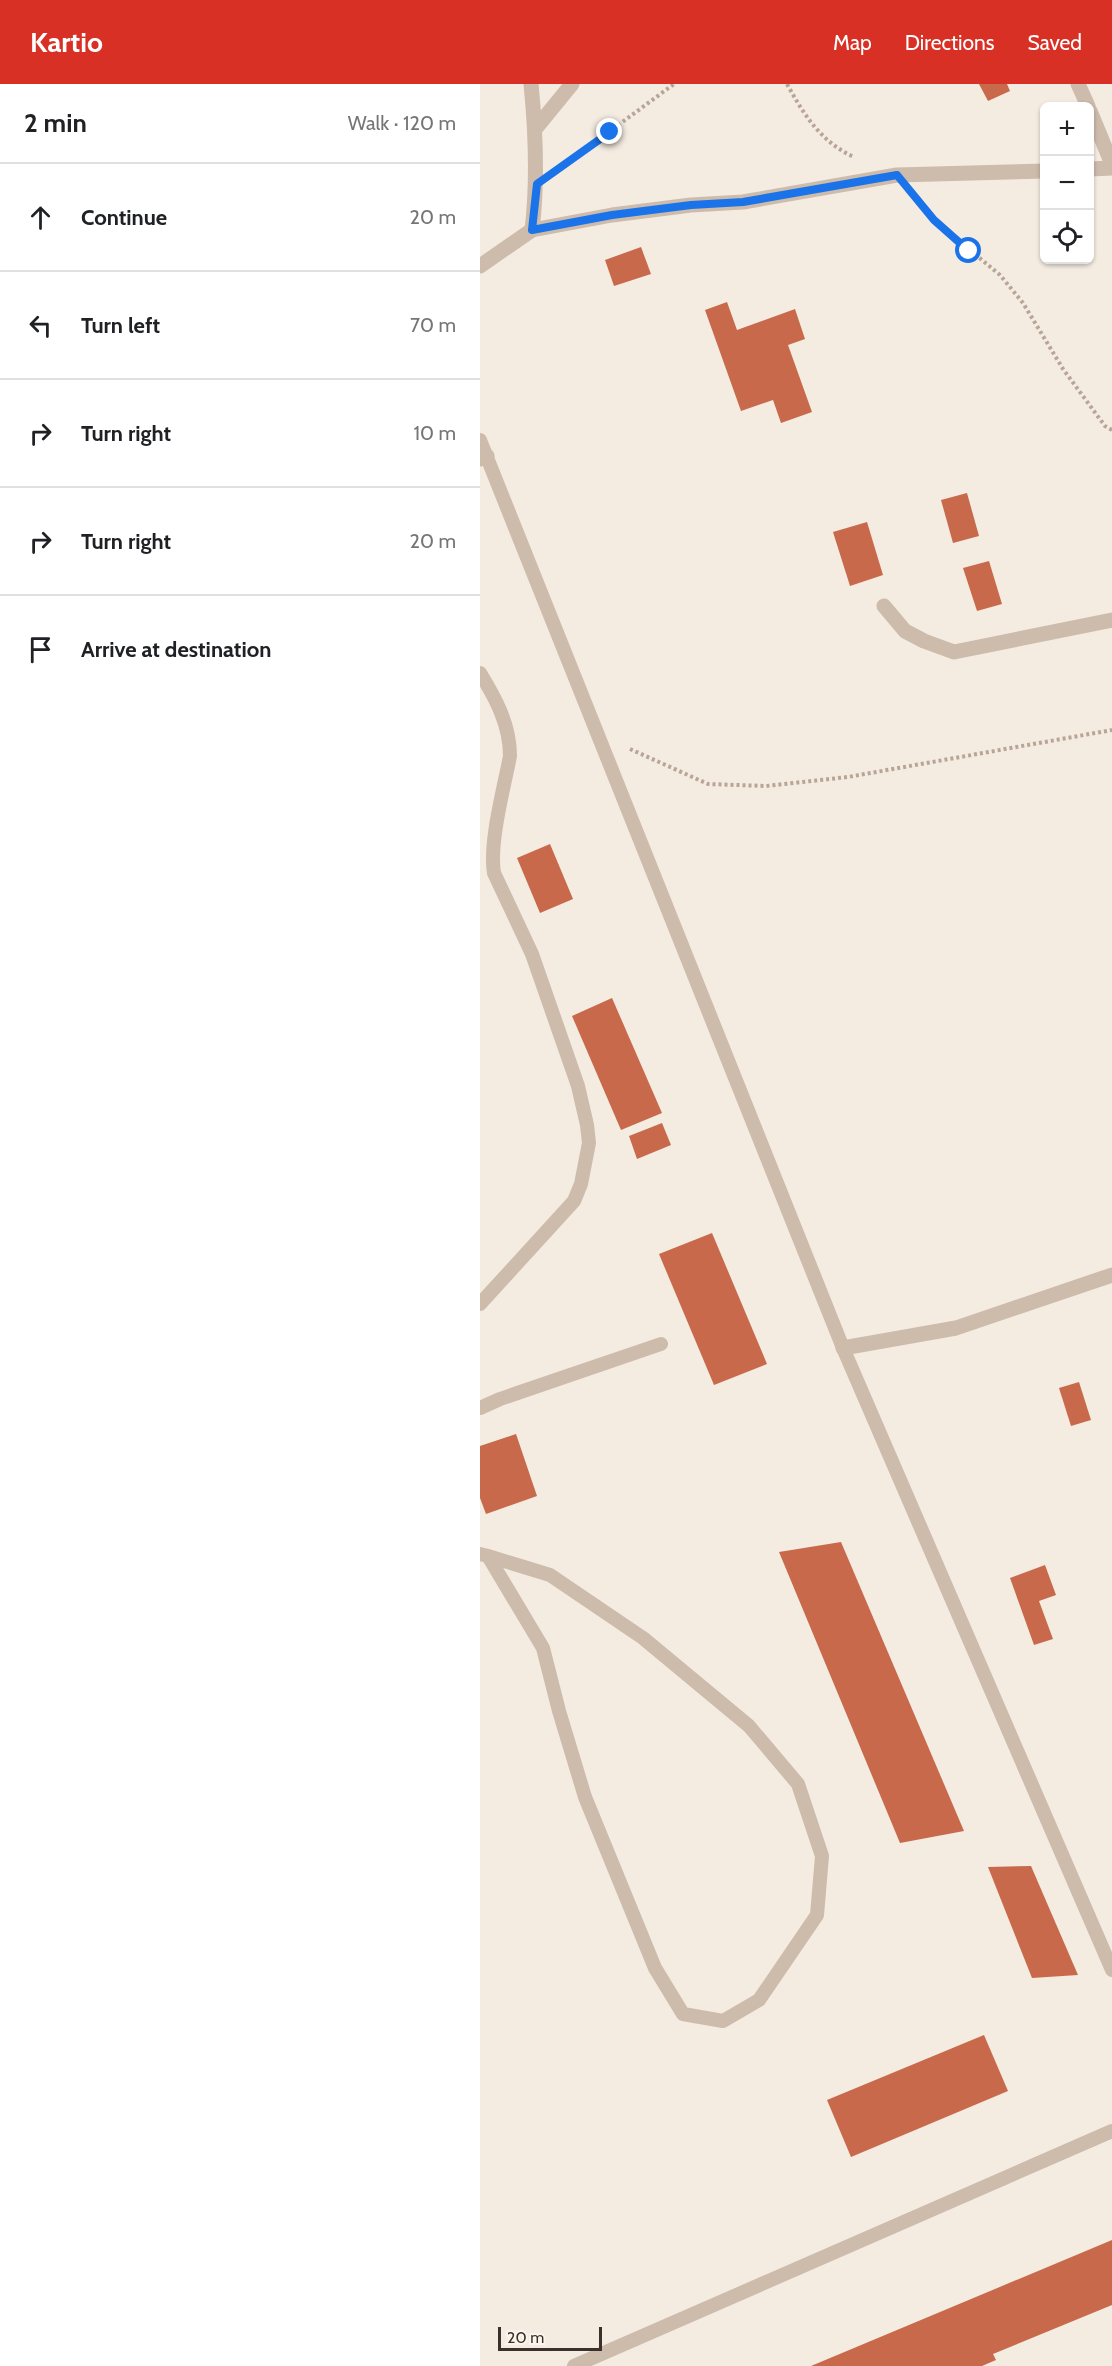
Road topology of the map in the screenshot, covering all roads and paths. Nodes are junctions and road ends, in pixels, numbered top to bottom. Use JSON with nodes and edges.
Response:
{"nodes":[{"id":1,"x":531,"y":84,"type":"edge"},
{"id":2,"x":572,"y":84,"type":"edge"},
{"id":3,"x":674,"y":84,"type":"edge"},
{"id":4,"x":787,"y":84,"type":"edge"},
{"id":5,"x":1078,"y":84,"type":"edge"},
{"id":6,"x":1086,"y":102,"type":"edge"},
{"id":7,"x":1094,"y":121,"type":"edge"},
{"id":8,"x":536,"y":128,"type":"junction"},
{"id":9,"x":1112,"y":166,"type":"edge"},
{"id":10,"x":1094,"y":168,"type":"edge"},
{"id":11,"x":1040,"y":171,"type":"edge"},
{"id":12,"x":897,"y":175,"type":"junction"},
{"id":13,"x":537,"y":184,"type":"junction"},
{"id":14,"x":532,"y":230,"type":"junction"},
{"id":15,"x":480,"y":266,"type":"edge"},
{"id":16,"x":1112,"y":430,"type":"edge"},
{"id":17,"x":480,"y":440,"type":"edge"},
{"id":18,"x":484,"y":457,"type":"edge"},
{"id":19,"x":884,"y":606,"type":"dead end"},
{"id":20,"x":1112,"y":621,"type":"edge"},
{"id":21,"x":480,"y":674,"type":"edge"},
{"id":22,"x":1112,"y":730,"type":"edge"},
{"id":23,"x":600,"y":736,"type":"junction"},
{"id":24,"x":1112,"y":1275,"type":"edge"},
{"id":25,"x":480,"y":1304,"type":"edge"},
{"id":26,"x":660,"y":1344,"type":"dead end"},
{"id":27,"x":843,"y":1348,"type":"junction"},
{"id":28,"x":480,"y":1408,"type":"edge"},
{"id":29,"x":484,"y":1555,"type":"edge"},
{"id":30,"x":1112,"y":1970,"type":"edge"},
{"id":31,"x":1112,"y":2131,"type":"edge"},
{"id":32,"x":574,"y":2366,"type":"edge"}],
"edges":[{"from":1,"to":8,"type":"street"},
{"from":2,"to":8,"type":"street"},
{"from":3,"to":13,"type":"path"},
{"from":4,"to":12,"type":"path"},
{"from":5,"to":6,"type":"street"},
{"from":7,"to":9,"type":"street"},
{"from":8,"to":13,"type":"street"},
{"from":9,"to":10,"type":"street"},
{"from":11,"to":12,"type":"street"},
{"from":12,"to":14,"type":"street"},
{"from":12,"to":16,"type":"path"},
{"from":13,"to":14,"type":"street"},
{"from":14,"to":15,"type":"street"},
{"from":17,"to":18,"type":"lane"},
{"from":18,"to":23,"type":"lane"},
{"from":19,"to":20,"type":"street"},
{"from":21,"to":25,"type":"lane"},
{"from":22,"to":23,"type":"path"},
{"from":23,"to":27,"type":"lane"},
{"from":24,"to":27,"type":"street"},
{"from":26,"to":28,"type":"lane"},
{"from":27,"to":30,"type":"lane"},
{"from":29,"to":29,"type":"lane"},
{"from":31,"to":32,"type":"lane"}]}
